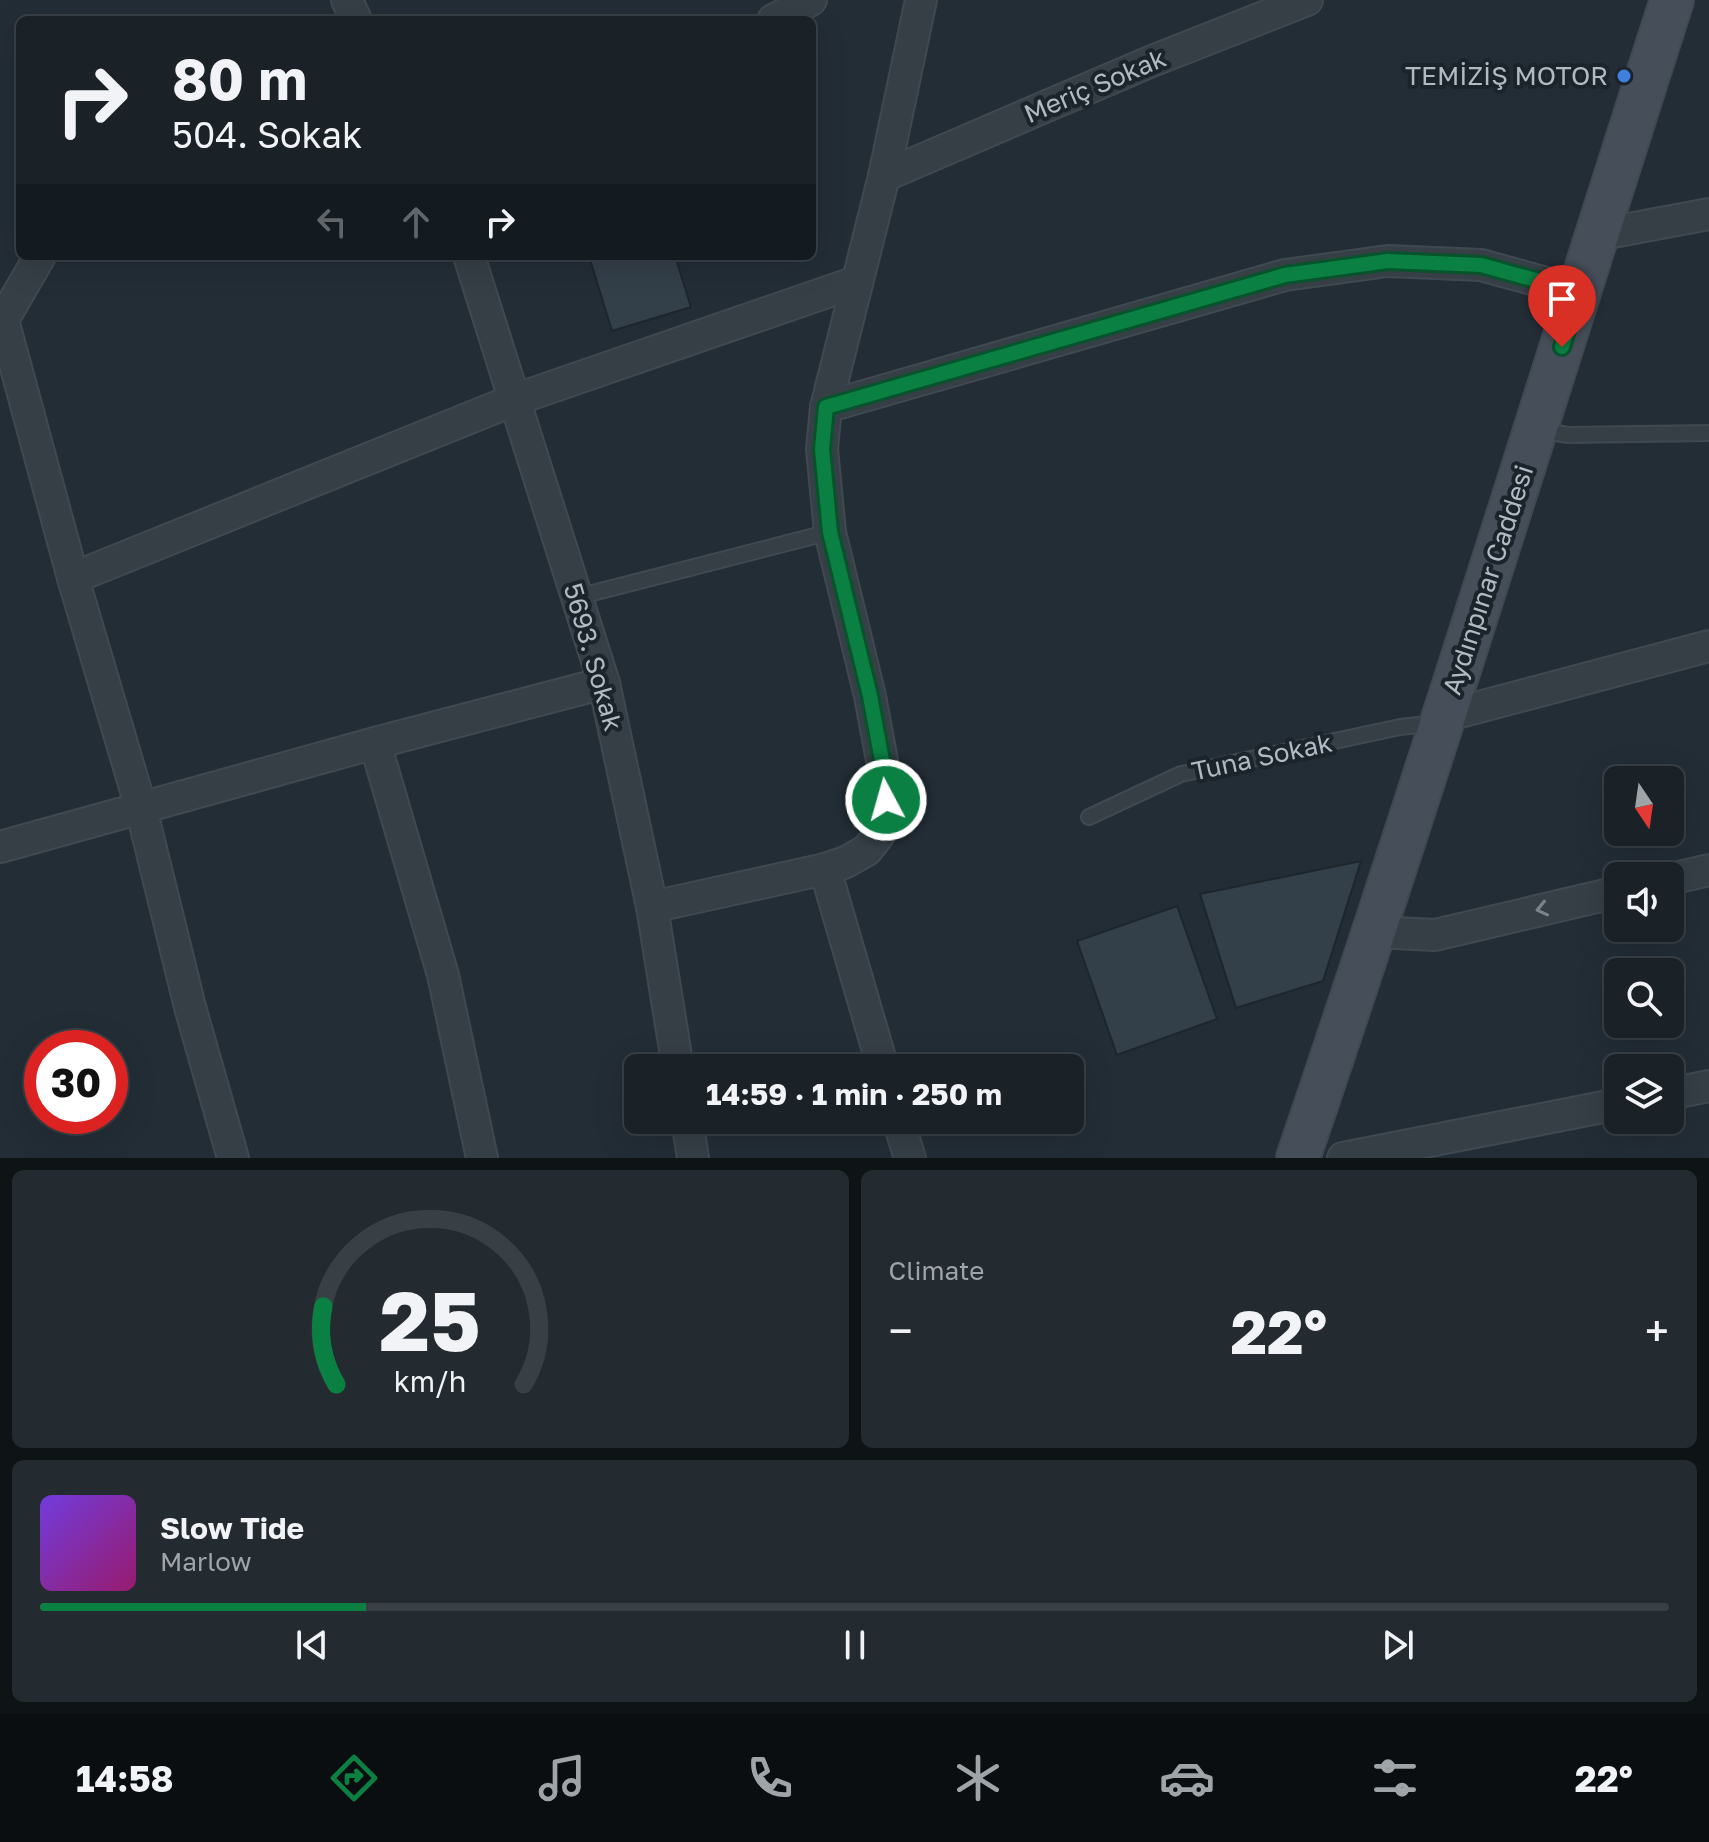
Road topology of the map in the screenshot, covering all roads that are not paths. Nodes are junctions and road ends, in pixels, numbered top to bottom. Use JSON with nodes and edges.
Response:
{"nodes":[{"id":1,"x":811,"y":0,"type":"edge"},
{"id":2,"x":921,"y":0,"type":"edge"},
{"id":3,"x":1307,"y":0,"type":"edge"},
{"id":4,"x":1672,"y":0,"type":"edge"},
{"id":5,"x":781,"y":16,"type":"edge"},
{"id":6,"x":884,"y":176,"type":"junction"},
{"id":7,"x":1709,"y":214,"type":"edge"},
{"id":8,"x":1597,"y":235,"type":"junction"},
{"id":9,"x":38,"y":260,"type":"edge"},
{"id":10,"x":470,"y":260,"type":"edge"},
{"id":11,"x":856,"y":282,"type":"junction"},
{"id":12,"x":1579,"y":292,"type":"junction"},
{"id":13,"x":2,"y":322,"type":"edge"},
{"id":14,"x":514,"y":400,"type":"junction"},
{"id":15,"x":826,"y":407,"type":"junction"},
{"id":16,"x":1536,"y":430,"type":"junction"},
{"id":17,"x":1709,"y":433,"type":"edge"},
{"id":18,"x":830,"y":532,"type":"junction"},
{"id":19,"x":73,"y":578,"type":"junction"},
{"id":20,"x":577,"y":597,"type":"junction"},
{"id":21,"x":1709,"y":646,"type":"edge"},
{"id":22,"x":604,"y":683,"type":"junction"},
{"id":23,"x":1444,"y":719,"type":"junction"},
{"id":24,"x":375,"y":743,"type":"junction"},
{"id":25,"x":141,"y":808,"type":"junction"},
{"id":26,"x":1089,"y":817,"type":"dead end"},
{"id":27,"x":0,"y":847,"type":"edge"},
{"id":28,"x":825,"y":869,"type":"junction"},
{"id":29,"x":1709,"y":870,"type":"edge"},
{"id":30,"x":1684,"y":876,"type":"edge"},
{"id":31,"x":1604,"y":895,"type":"edge"},
{"id":32,"x":652,"y":907,"type":"junction"},
{"id":33,"x":1375,"y":932,"type":"junction"},
{"id":34,"x":676,"y":1054,"type":"edge"},
{"id":35,"x":879,"y":1054,"type":"edge"},
{"id":36,"x":1709,"y":1086,"type":"edge"},
{"id":37,"x":1684,"y":1091,"type":"edge"},
{"id":38,"x":1604,"y":1107,"type":"edge"},
{"id":39,"x":689,"y":1134,"type":"edge"},
{"id":40,"x":902,"y":1134,"type":"edge"},
{"id":41,"x":233,"y":1158,"type":"edge"},
{"id":42,"x":482,"y":1158,"type":"edge"},
{"id":43,"x":693,"y":1158,"type":"edge"},
{"id":44,"x":910,"y":1158,"type":"edge"},
{"id":45,"x":1298,"y":1158,"type":"edge"},
{"id":46,"x":1343,"y":1158,"type":"edge"}],
"edges":[{"from":1,"to":5,"type":"street"},
{"from":2,"to":6,"type":"street"},
{"from":3,"to":6,"type":"street","name":"Meriç Sokak"},
{"from":4,"to":8,"type":"main road","name":"Aydınpınar Caddesi"},
{"from":6,"to":11,"type":"street"},
{"from":7,"to":8,"type":"street"},
{"from":8,"to":12,"type":"main road","name":"Aydınpınar Caddesi"},
{"from":9,"to":13,"type":"street"},
{"from":10,"to":14,"type":"street","name":"5693. Sokak"},
{"from":11,"to":14,"type":"street"},
{"from":11,"to":15,"type":"street"},
{"from":12,"to":15,"type":"street"},
{"from":12,"to":16,"type":"main road","name":"Aydınpınar Caddesi"},
{"from":13,"to":19,"type":"street"},
{"from":14,"to":19,"type":"street"},
{"from":14,"to":20,"type":"street","name":"5693. Sokak"},
{"from":15,"to":18,"type":"street"},
{"from":16,"to":17,"type":"lane"},
{"from":16,"to":23,"type":"main road","name":"Aydınpınar Caddesi"},
{"from":18,"to":20,"type":"lane"},
{"from":18,"to":28,"type":"street"},
{"from":19,"to":25,"type":"street"},
{"from":20,"to":22,"type":"street","name":"5693. Sokak"},
{"from":21,"to":23,"type":"street"},
{"from":22,"to":24,"type":"street"},
{"from":22,"to":32,"type":"street","name":"5693. Sokak"},
{"from":23,"to":26,"type":"lane","name":"Tuna Sokak"},
{"from":23,"to":33,"type":"main road","name":"Aydınpınar Caddesi"},
{"from":24,"to":25,"type":"street"},
{"from":24,"to":42,"type":"street"},
{"from":25,"to":27,"type":"street"},
{"from":25,"to":41,"type":"street"},
{"from":28,"to":32,"type":"street"},
{"from":28,"to":35,"type":"street"},
{"from":29,"to":30,"type":"street"},
{"from":31,"to":33,"type":"street","one_way":true},
{"from":32,"to":34,"type":"street","name":"5693. Sokak"},
{"from":33,"to":45,"type":"main road","name":"Aydınpınar Caddesi"},
{"from":36,"to":37,"type":"street"},
{"from":38,"to":46,"type":"street"},
{"from":39,"to":43,"type":"street"},
{"from":40,"to":44,"type":"street"}]}
